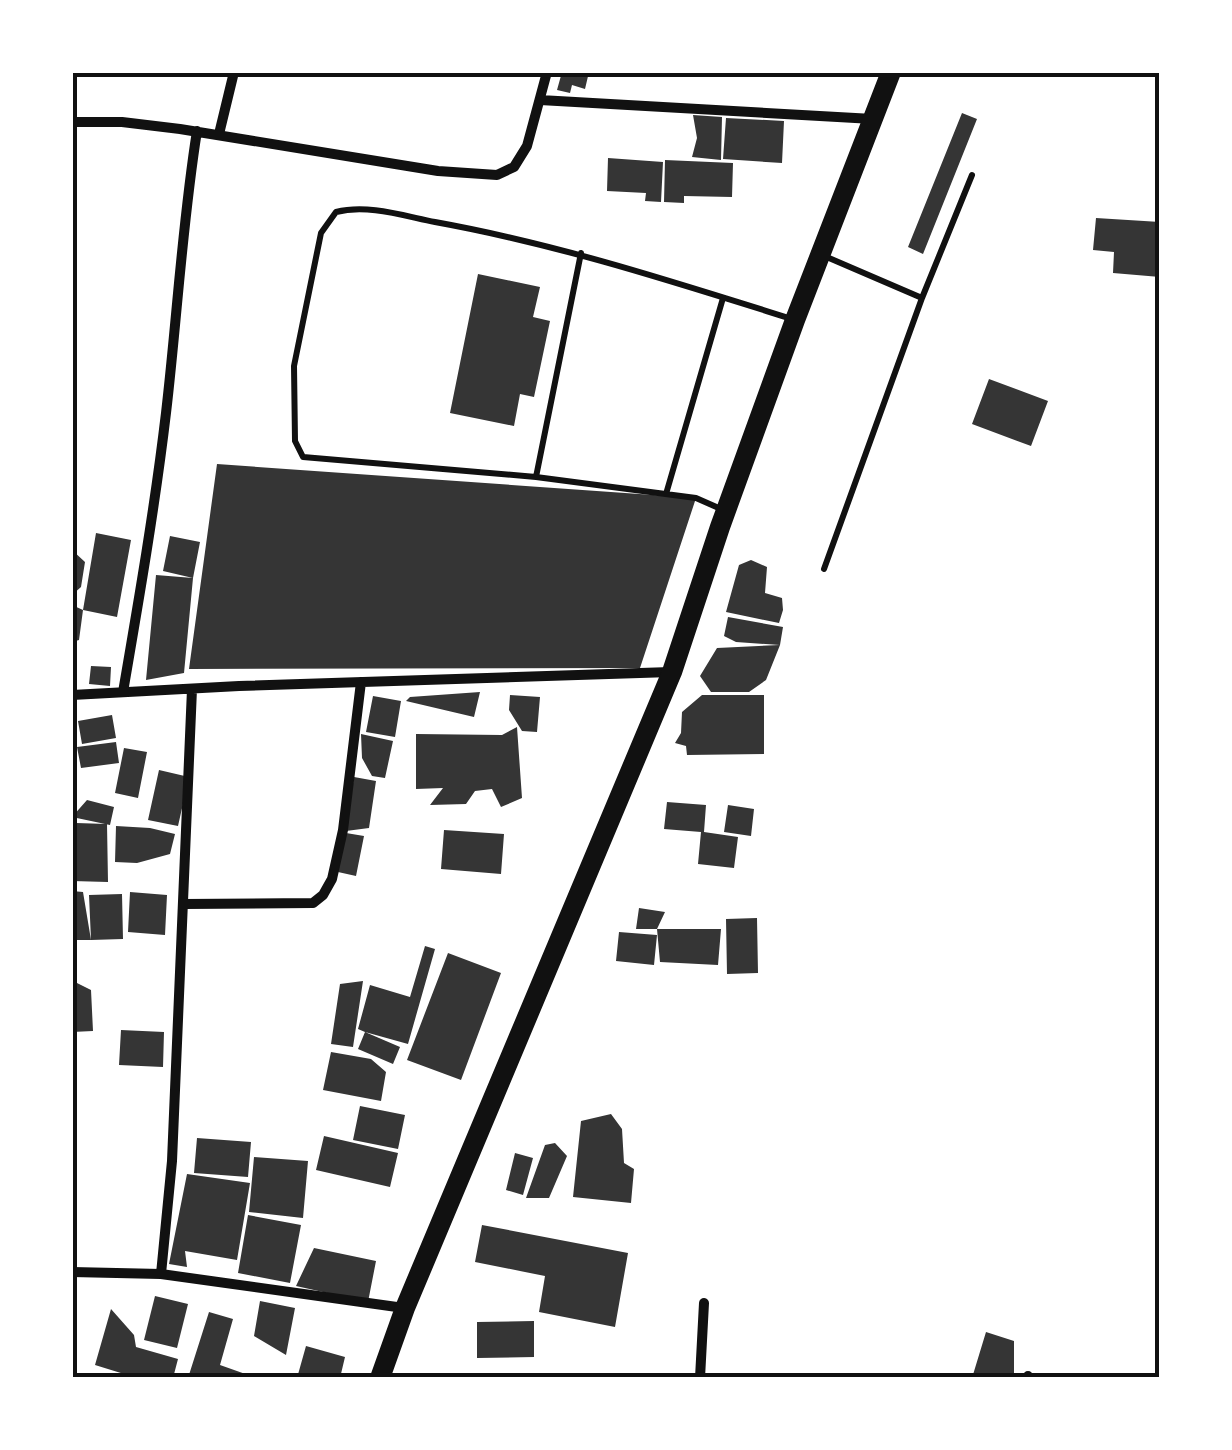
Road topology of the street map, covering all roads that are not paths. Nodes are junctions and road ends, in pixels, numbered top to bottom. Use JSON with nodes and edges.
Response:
{"nodes":[{"id":1,"x":234,"y":72,"type":"edge"},
{"id":2,"x":546,"y":72,"type":"edge"},
{"id":3,"x":891,"y":72,"type":"edge"},
{"id":4,"x":540,"y":100,"type":"junction"},
{"id":5,"x":873,"y":119,"type":"junction"},
{"id":6,"x":72,"y":122,"type":"edge"},
{"id":7,"x":196,"y":131,"type":"junction"},
{"id":8,"x":219,"y":134,"type":"junction"},
{"id":9,"x":972,"y":175,"type":"dead end"},
{"id":10,"x":581,"y":253,"type":"junction"},
{"id":11,"x":820,"y":254,"type":"junction"},
{"id":12,"x":723,"y":298,"type":"junction"},
{"id":13,"x":922,"y":298,"type":"junction"},
{"id":14,"x":795,"y":320,"type":"junction"},
{"id":15,"x":536,"y":477,"type":"junction"},
{"id":16,"x":666,"y":494,"type":"junction"},
{"id":17,"x":727,"y":512,"type":"junction"},
{"id":18,"x":824,"y":569,"type":"dead end"},
{"id":19,"x":672,"y":672,"type":"junction"},
{"id":20,"x":361,"y":682,"type":"junction"},
{"id":21,"x":192,"y":688,"type":"junction"},
{"id":22,"x":123,"y":692,"type":"junction"},
{"id":23,"x":72,"y":695,"type":"edge"},
{"id":24,"x":184,"y":904,"type":"junction"},
{"id":25,"x":72,"y":1272,"type":"edge"},
{"id":26,"x":161,"y":1274,"type":"junction"},
{"id":27,"x":704,"y":1304,"type":"dead end"},
{"id":28,"x":405,"y":1308,"type":"junction"},
{"id":29,"x":380,"y":1378,"type":"edge"},
{"id":30,"x":700,"y":1378,"type":"edge"}],
"edges":[{"from":1,"to":8,"type":"street"},
{"from":2,"to":4,"type":"street"},
{"from":3,"to":5,"type":"main road"},
{"from":4,"to":5,"type":"street"},
{"from":4,"to":8,"type":"street"},
{"from":5,"to":11,"type":"main road"},
{"from":6,"to":7,"type":"street"},
{"from":7,"to":8,"type":"street"},
{"from":7,"to":22,"type":"street"},
{"from":9,"to":13,"type":"lane"},
{"from":10,"to":12,"type":"lane"},
{"from":10,"to":15,"type":"lane"},
{"from":10,"to":15,"type":"lane"},
{"from":11,"to":13,"type":"lane"},
{"from":11,"to":14,"type":"main road"},
{"from":12,"to":14,"type":"lane"},
{"from":12,"to":16,"type":"lane"},
{"from":13,"to":18,"type":"lane"},
{"from":14,"to":17,"type":"main road"},
{"from":15,"to":16,"type":"lane"},
{"from":16,"to":17,"type":"lane"},
{"from":17,"to":19,"type":"main road"},
{"from":19,"to":20,"type":"street"},
{"from":19,"to":28,"type":"main road"},
{"from":20,"to":21,"type":"street"},
{"from":20,"to":24,"type":"street"},
{"from":21,"to":22,"type":"street"},
{"from":21,"to":24,"type":"street"},
{"from":22,"to":23,"type":"street"},
{"from":24,"to":26,"type":"street"},
{"from":25,"to":26,"type":"street"},
{"from":26,"to":28,"type":"street"},
{"from":27,"to":30,"type":"street"},
{"from":28,"to":29,"type":"main road"}]}
